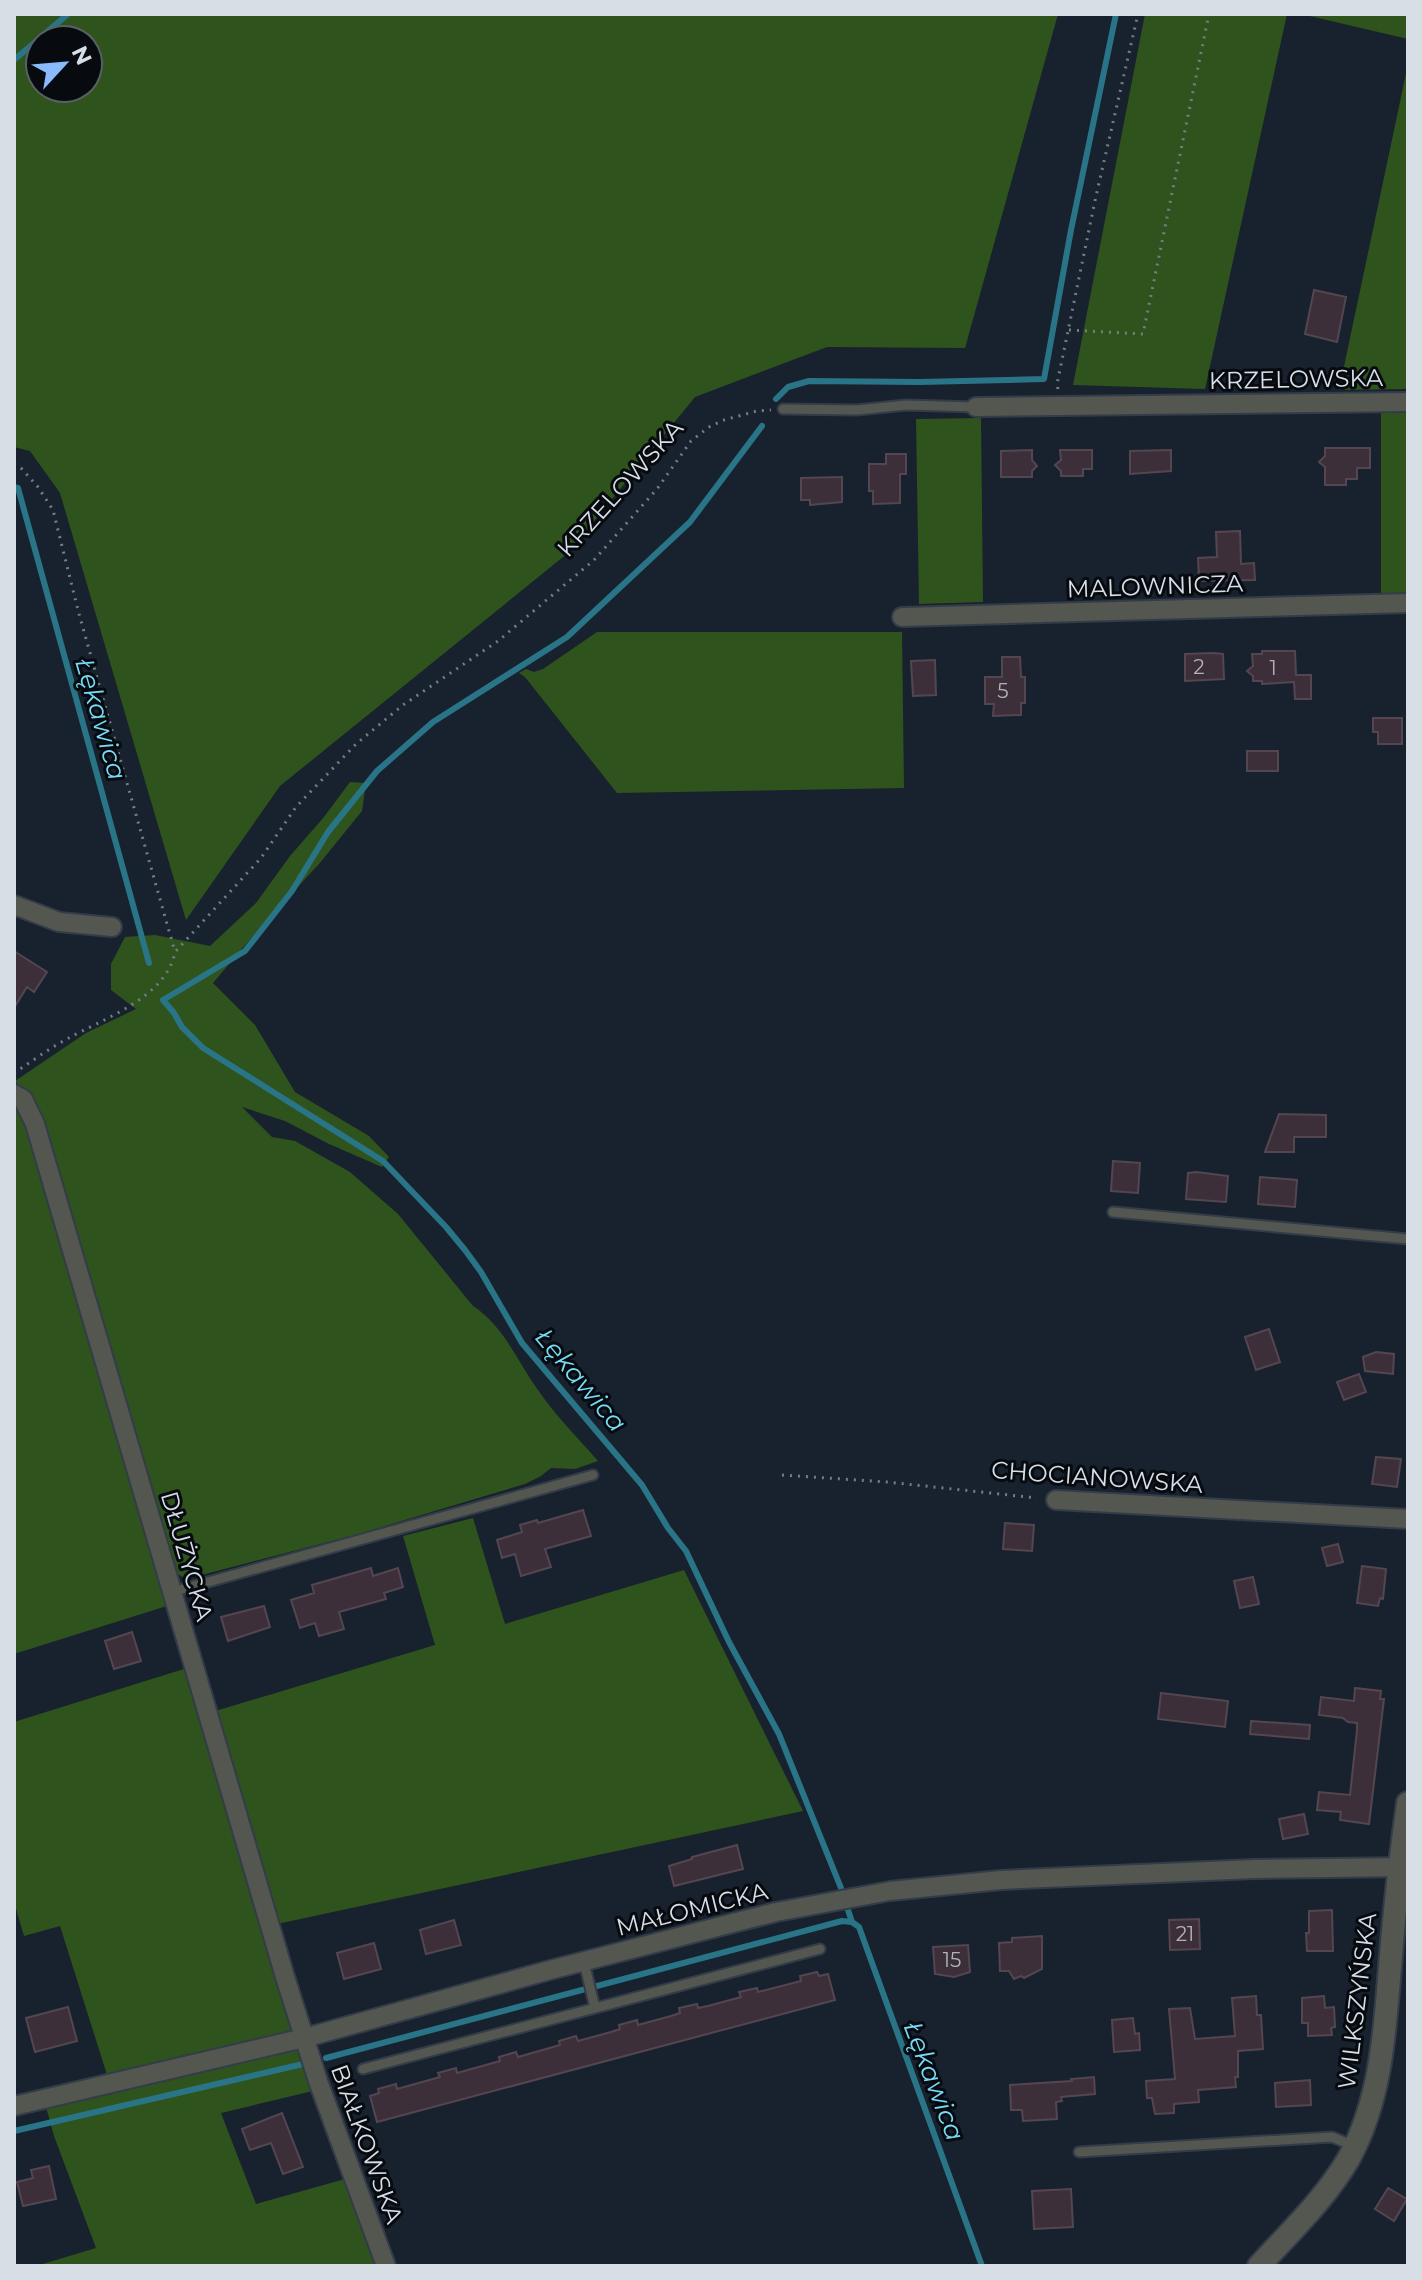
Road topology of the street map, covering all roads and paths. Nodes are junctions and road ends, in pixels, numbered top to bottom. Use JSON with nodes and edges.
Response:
{"nodes":[{"id":1,"x":1138,"y":14,"type":"edge"},
{"id":2,"x":1209,"y":14,"type":"edge"},
{"id":3,"x":1069,"y":330,"type":"junction"},
{"id":4,"x":1408,"y":402,"type":"edge"},
{"id":5,"x":1063,"y":406,"type":"junction"},
{"id":6,"x":976,"y":407,"type":"joint"},
{"id":7,"x":783,"y":409,"type":"joint"},
{"id":8,"x":14,"y":464,"type":"edge"},
{"id":9,"x":1408,"y":603,"type":"edge"},
{"id":10,"x":902,"y":617,"type":"dead end"},
{"id":11,"x":14,"y":905,"type":"edge"},
{"id":12,"x":112,"y":927,"type":"dead end"},
{"id":13,"x":175,"y":952,"type":"junction"},
{"id":14,"x":14,"y":1073,"type":"edge"},
{"id":15,"x":14,"y":1094,"type":"edge"},
{"id":16,"x":1113,"y":1212,"type":"dead end"},
{"id":17,"x":1408,"y":1239,"type":"edge"},
{"id":18,"x":593,"y":1475,"type":"dead end"},
{"id":19,"x":782,"y":1475,"type":"dead end"},
{"id":20,"x":1056,"y":1500,"type":"joint"},
{"id":21,"x":1408,"y":1519,"type":"edge"},
{"id":22,"x":172,"y":1592,"type":"junction"},
{"id":23,"x":1408,"y":1803,"type":"edge"},
{"id":24,"x":1403,"y":1867,"type":"edge"},
{"id":25,"x":820,"y":1949,"type":"dead end"},
{"id":26,"x":585,"y":1968,"type":"junction"},
{"id":27,"x":595,"y":2005,"type":"junction"},
{"id":28,"x":304,"y":2038,"type":"junction"},
{"id":29,"x":363,"y":2069,"type":"dead end"},
{"id":30,"x":14,"y":2106,"type":"edge"},
{"id":31,"x":1354,"y":2146,"type":"junction"},
{"id":32,"x":1079,"y":2152,"type":"dead end"},
{"id":33,"x":386,"y":2266,"type":"edge"},
{"id":34,"x":1259,"y":2266,"type":"edge"}],
"edges":[{"from":1,"to":3,"type":"path"},
{"from":2,"to":3,"type":"path"},
{"from":3,"to":5,"type":"path"},
{"from":4,"to":5,"type":"street","name":"KRZELOWSKA"},
{"from":5,"to":6,"type":"street","name":"KRZELOWSKA"},
{"from":6,"to":7,"type":"lane","name":"KRZELOWSKA"},
{"from":7,"to":13,"type":"path","name":"KRZELOWSKA"},
{"from":8,"to":13,"type":"path"},
{"from":9,"to":10,"type":"street","name":"MALOWNICZA"},
{"from":11,"to":12,"type":"street"},
{"from":13,"to":14,"type":"path","name":"KRZELOWSKA"},
{"from":15,"to":22,"type":"street","name":"DŁUŻYCKA"},
{"from":16,"to":17,"type":"lane"},
{"from":18,"to":22,"type":"lane"},
{"from":19,"to":20,"type":"path","name":"CHOCIANOWSKA"},
{"from":20,"to":21,"type":"street","name":"CHOCIANOWSKA"},
{"from":22,"to":28,"type":"street","name":"DŁUŻYCKA"},
{"from":23,"to":24,"type":"street","name":"WILKSZYŃSKA"},
{"from":24,"to":26,"type":"street","name":"MAŁOMICKA"},
{"from":24,"to":31,"type":"street","name":"WILKSZYŃSKA"},
{"from":25,"to":27,"type":"lane"},
{"from":26,"to":27,"type":"lane"},
{"from":26,"to":28,"type":"street","name":"MAŁOMICKA"},
{"from":27,"to":29,"type":"lane"},
{"from":28,"to":30,"type":"street","name":"MAŁOMICKA"},
{"from":28,"to":33,"type":"street","name":"BIAŁKOWSKA"},
{"from":31,"to":32,"type":"lane"},
{"from":31,"to":34,"type":"street","name":"WILKSZYŃSKA"}]}
